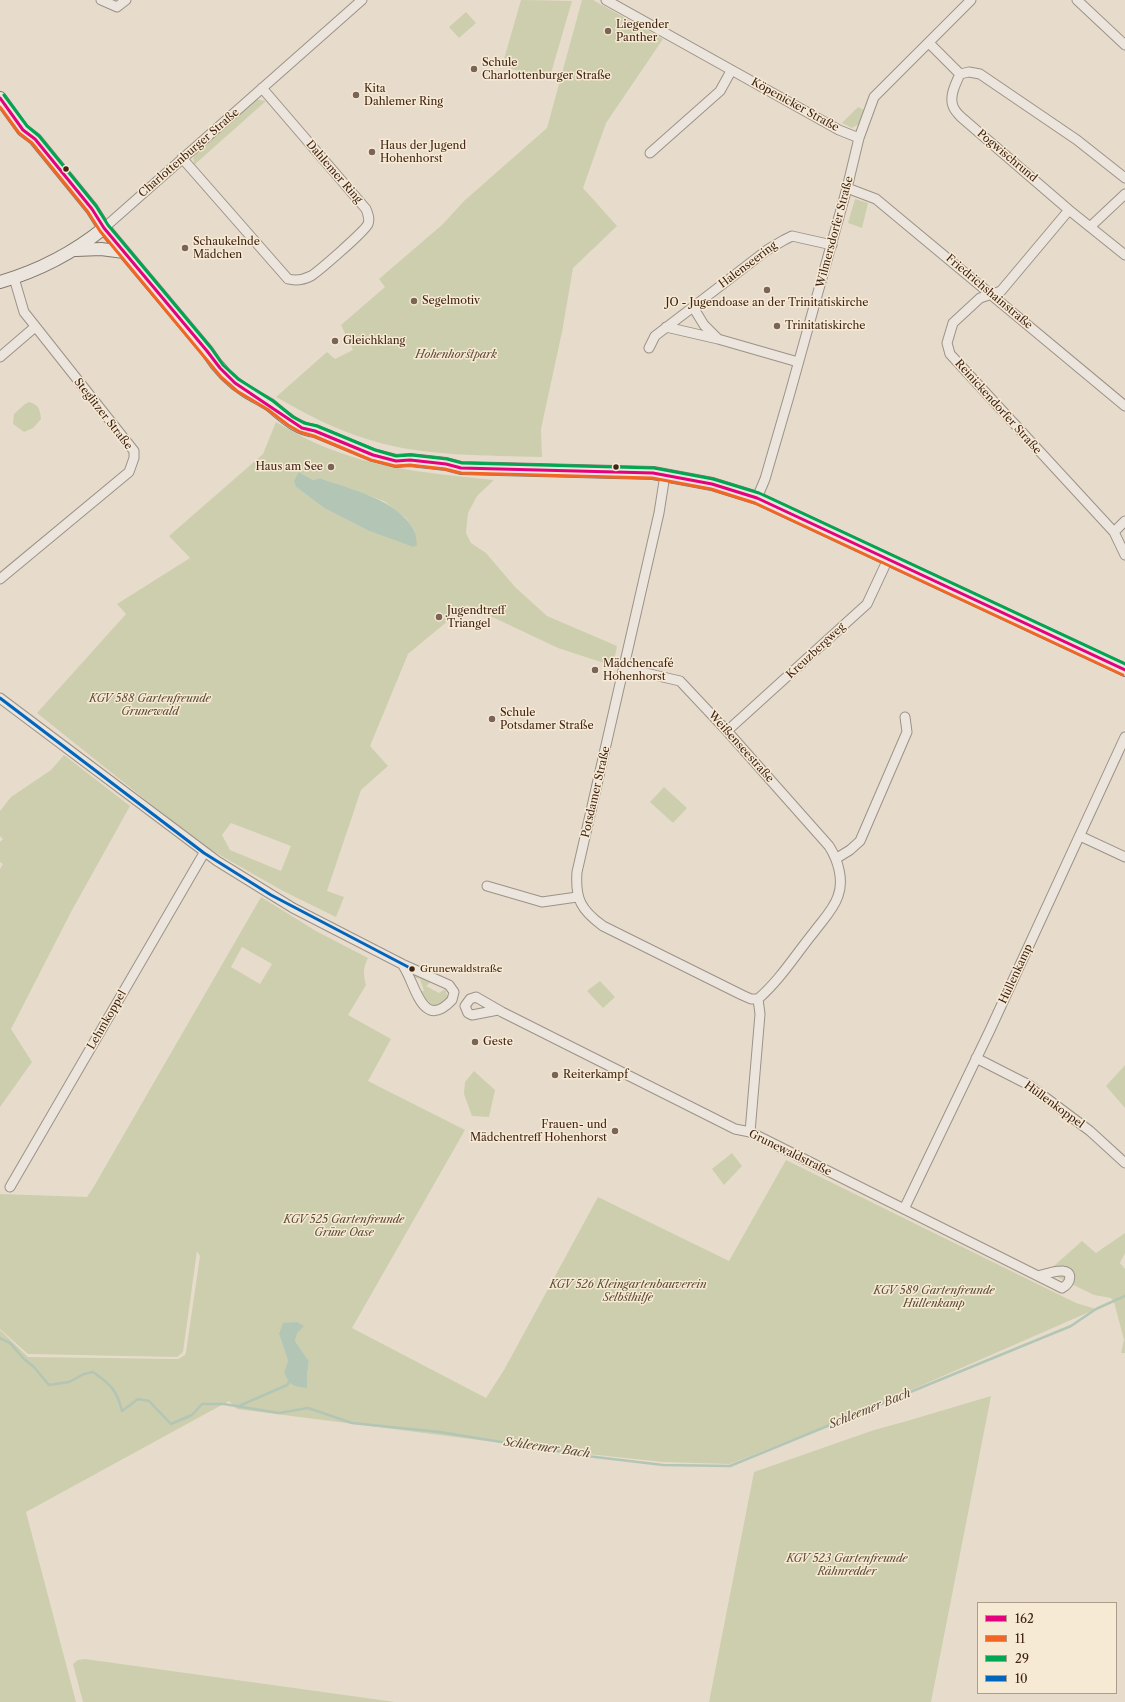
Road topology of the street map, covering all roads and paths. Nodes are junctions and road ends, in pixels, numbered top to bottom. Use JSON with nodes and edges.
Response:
{"nodes":[{"id":1,"x":101,"y":0,"type":"edge"},
{"id":2,"x":126,"y":0,"type":"edge"},
{"id":3,"x":362,"y":0,"type":"edge"},
{"id":4,"x":606,"y":0,"type":"edge"},
{"id":5,"x":971,"y":0,"type":"edge"},
{"id":6,"x":1077,"y":0,"type":"edge"},
{"id":7,"x":929,"y":43,"type":"junction"},
{"id":8,"x":1125,"y":45,"type":"edge"},
{"id":9,"x":731,"y":71,"type":"junction"},
{"id":10,"x":960,"y":74,"type":"junction"},
{"id":11,"x":262,"y":88,"type":"junction"},
{"id":12,"x":2,"y":105,"type":"edge"},
{"id":13,"x":859,"y":138,"type":"junction"},
{"id":14,"x":650,"y":153,"type":"dead end"},
{"id":15,"x":182,"y":158,"type":"junction"},
{"id":16,"x":1125,"y":178,"type":"edge"},
{"id":17,"x":847,"y":188,"type":"junction"},
{"id":18,"x":1125,"y":194,"type":"edge"},
{"id":19,"x":1069,"y":210,"type":"junction"},
{"id":20,"x":1090,"y":226,"type":"junction"},
{"id":21,"x":104,"y":228,"type":"junction"},
{"id":22,"x":832,"y":245,"type":"junction"},
{"id":23,"x":75,"y":250,"type":"junction"},
{"id":24,"x":124,"y":252,"type":"junction"},
{"id":25,"x":1125,"y":255,"type":"edge"},
{"id":26,"x":14,"y":278,"type":"junction"},
{"id":27,"x":0,"y":282,"type":"edge"},
{"id":28,"x":990,"y":294,"type":"junction"},
{"id":29,"x":693,"y":307,"type":"junction"},
{"id":30,"x":666,"y":326,"type":"junction"},
{"id":31,"x":35,"y":328,"type":"junction"},
{"id":32,"x":718,"y":339,"type":"junction"},
{"id":33,"x":649,"y":348,"type":"dead end"},
{"id":34,"x":0,"y":356,"type":"edge"},
{"id":35,"x":798,"y":362,"type":"junction"},
{"id":36,"x":1125,"y":406,"type":"edge"},
{"id":37,"x":665,"y":475,"type":"junction"},
{"id":38,"x":757,"y":498,"type":"junction"},
{"id":39,"x":1125,"y":520,"type":"edge"},
{"id":40,"x":1114,"y":532,"type":"junction"},
{"id":41,"x":1125,"y":555,"type":"edge"},
{"id":42,"x":888,"y":559,"type":"junction"},
{"id":43,"x":0,"y":579,"type":"edge"},
{"id":44,"x":624,"y":668,"type":"junction"},
{"id":45,"x":1125,"y":670,"type":"edge"},
{"id":46,"x":0,"y":698,"type":"edge"},
{"id":47,"x":905,"y":718,"type":"dead end"},
{"id":48,"x":727,"y":731,"type":"junction"},
{"id":49,"x":1125,"y":737,"type":"edge"},
{"id":50,"x":1080,"y":836,"type":"junction"},
{"id":51,"x":204,"y":853,"type":"junction"},
{"id":52,"x":1125,"y":857,"type":"edge"},
{"id":53,"x":837,"y":858,"type":"junction"},
{"id":54,"x":487,"y":886,"type":"dead end"},
{"id":55,"x":577,"y":897,"type":"junction"},
{"id":56,"x":402,"y":964,"type":"junction"},
{"id":57,"x":758,"y":999,"type":"junction"},
{"id":58,"x":498,"y":1010,"type":"dead end"},
{"id":59,"x":976,"y":1058,"type":"junction"},
{"id":60,"x":750,"y":1132,"type":"junction"},
{"id":61,"x":1125,"y":1163,"type":"edge"},
{"id":62,"x":10,"y":1187,"type":"dead end"},
{"id":63,"x":904,"y":1209,"type":"junction"},
{"id":64,"x":1038,"y":1276,"type":"dead end"}],
"edges":[{"from":1,"to":2,"type":"street"},
{"from":3,"to":11,"type":"street","name":"Charlottenburger Straße"},
{"from":4,"to":9,"type":"street","name":"Köpenicker Straße"},
{"from":5,"to":7,"type":"street","name":"Wilmersdorfer Straße"},
{"from":6,"to":8,"type":"street"},
{"from":7,"to":10,"type":"street"},
{"from":7,"to":13,"type":"street","name":"Wilmersdorfer Straße"},
{"from":9,"to":13,"type":"street","name":"Köpenicker Straße"},
{"from":9,"to":14,"type":"street"},
{"from":10,"to":16,"type":"street"},
{"from":10,"to":19,"type":"street","name":"Pogwischrund"},
{"from":11,"to":15,"type":"street","name":"Charlottenburger Straße"},
{"from":11,"to":15,"type":"street","name":"Dahlemer Ring"},
{"from":12,"to":21,"type":"street"},
{"from":13,"to":17,"type":"street","name":"Wilmersdorfer Straße"},
{"from":15,"to":21,"type":"street","name":"Charlottenburger Straße"},
{"from":17,"to":22,"type":"street","name":"Wilmersdorfer Straße"},
{"from":17,"to":28,"type":"street","name":"Friedrichshainstraße"},
{"from":18,"to":20,"type":"street"},
{"from":19,"to":20,"type":"street","name":"Pogwischrund"},
{"from":19,"to":28,"type":"street","name":"Reinickendorfer Straße"},
{"from":20,"to":25,"type":"street","name":"Pogwischrund"},
{"from":21,"to":23,"type":"street","name":"Charlottenburger Straße"},
{"from":21,"to":24,"type":"street"},
{"from":22,"to":29,"type":"street","name":"Halenseering"},
{"from":22,"to":35,"type":"street","name":"Wilmersdorfer Straße"},
{"from":23,"to":24,"type":"street"},
{"from":23,"to":26,"type":"street","name":"Charlottenburger Straße"},
{"from":24,"to":37,"type":"street"},
{"from":26,"to":27,"type":"street","name":"Charlottenburger Straße"},
{"from":26,"to":31,"type":"street","name":"Steglitzer Straße"},
{"from":28,"to":36,"type":"street","name":"Friedrichshainstraße"},
{"from":28,"to":40,"type":"street","name":"Reinickendorfer Straße"},
{"from":29,"to":30,"type":"street","name":"Halenseering"},
{"from":29,"to":32,"type":"street"},
{"from":30,"to":32,"type":"street"},
{"from":30,"to":33,"type":"street","name":"Halenseering"},
{"from":31,"to":34,"type":"street"},
{"from":31,"to":43,"type":"street","name":"Steglitzer Straße"},
{"from":32,"to":35,"type":"street"},
{"from":35,"to":38,"type":"street","name":"Wilmersdorfer Straße"},
{"from":37,"to":38,"type":"street"},
{"from":37,"to":44,"type":"street","name":"Potsdamer Straße"},
{"from":38,"to":42,"type":"street"},
{"from":39,"to":40,"type":"street"},
{"from":40,"to":41,"type":"street","name":"Reinickendorfer Straße"},
{"from":42,"to":45,"type":"street"},
{"from":42,"to":48,"type":"street","name":"Kreuzbergweg"},
{"from":44,"to":48,"type":"street","name":"Weißenseestraße"},
{"from":44,"to":55,"type":"street","name":"Potsdamer Straße"},
{"from":46,"to":51,"type":"street"},
{"from":47,"to":53,"type":"street"},
{"from":48,"to":53,"type":"street","name":"Weißenseestraße"},
{"from":49,"to":50,"type":"street","name":"Hüllenkamp"},
{"from":50,"to":52,"type":"street"},
{"from":50,"to":59,"type":"street","name":"Hüllenkamp"},
{"from":51,"to":56,"type":"street"},
{"from":51,"to":62,"type":"street","name":"Lehmkoppel"},
{"from":53,"to":57,"type":"street","name":"Weißenseestraße"},
{"from":54,"to":55,"type":"street"},
{"from":55,"to":57,"type":"street"},
{"from":56,"to":56,"type":"street"},
{"from":57,"to":60,"type":"street"},
{"from":58,"to":60,"type":"street","name":"Grunewaldstraße"},
{"from":59,"to":61,"type":"street","name":"Hüllenkoppel"},
{"from":59,"to":63,"type":"street","name":"Hüllenkamp"},
{"from":60,"to":63,"type":"street","name":"Grunewaldstraße"},
{"from":63,"to":64,"type":"street","name":"Grunewaldstraße"}]}
